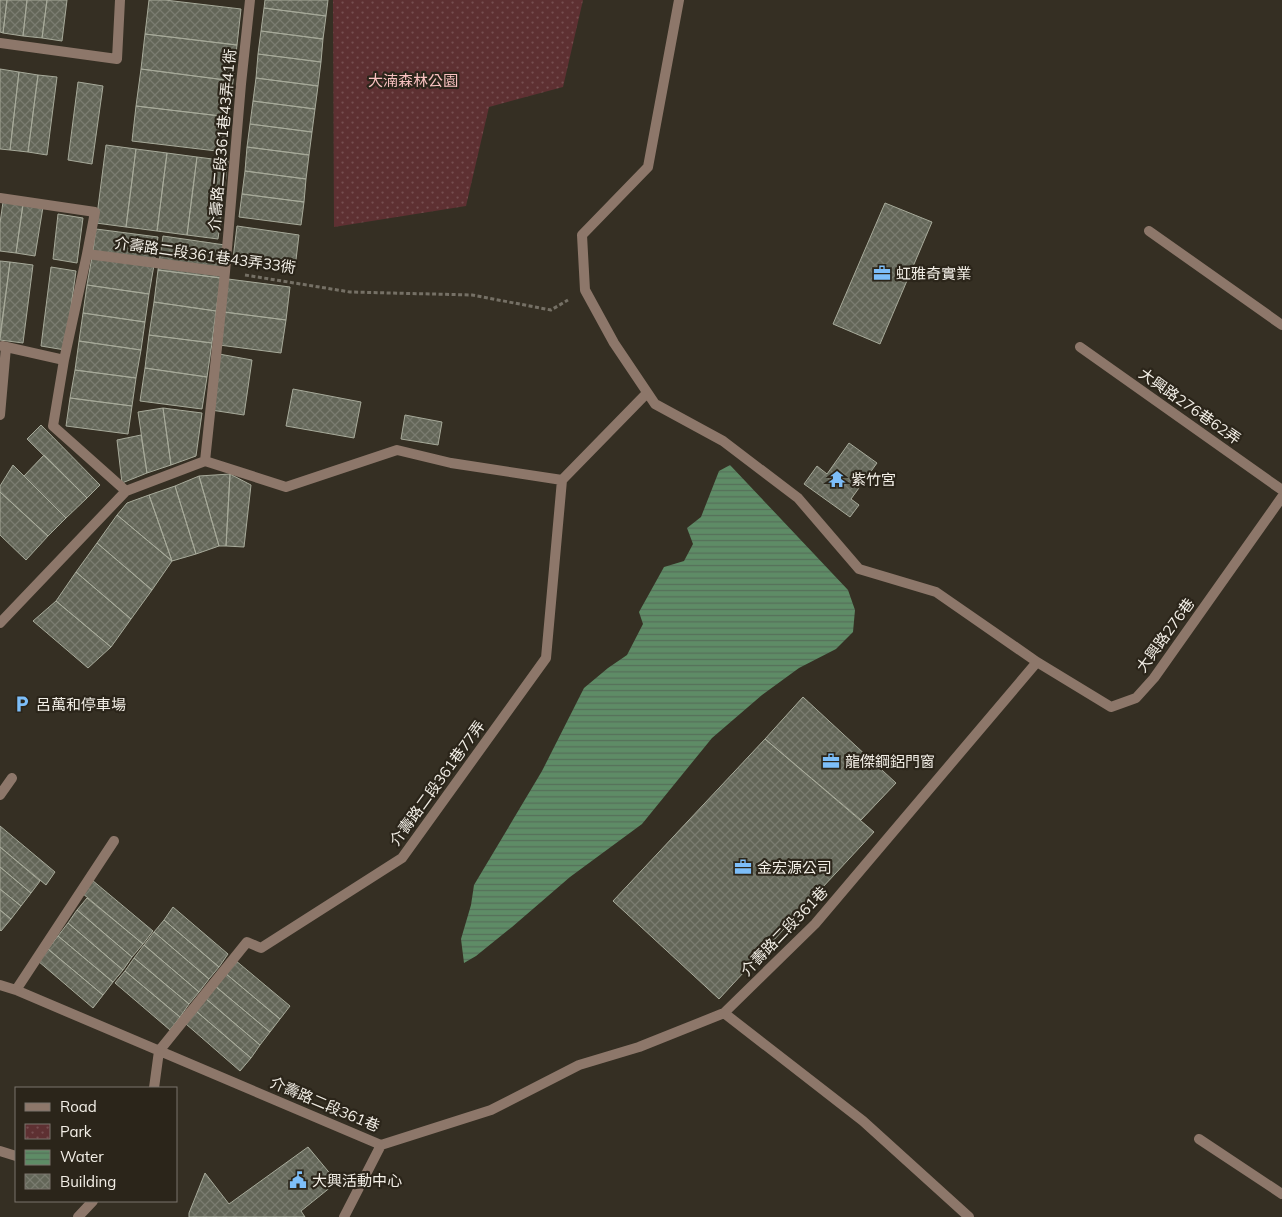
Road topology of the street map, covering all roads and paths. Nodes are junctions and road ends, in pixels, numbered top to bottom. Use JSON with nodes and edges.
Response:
{"nodes":[{"id":1,"x":120,"y":0,"type":"edge"},
{"id":2,"x":250,"y":0,"type":"edge"},
{"id":3,"x":679,"y":0,"type":"edge"},
{"id":4,"x":0,"y":43,"type":"edge"},
{"id":5,"x":0,"y":198,"type":"edge"},
{"id":6,"x":1149,"y":231,"type":"dead end"},
{"id":7,"x":88,"y":254,"type":"junction"},
{"id":8,"x":225,"y":272,"type":"junction"},
{"id":9,"x":585,"y":290,"type":"junction"},
{"id":10,"x":1282,"y":325,"type":"edge"},
{"id":11,"x":3,"y":346,"type":"edge"},
{"id":12,"x":1080,"y":347,"type":"dead end"},
{"id":13,"x":64,"y":360,"type":"junction"},
{"id":14,"x":647,"y":393,"type":"junction"},
{"id":15,"x":0,"y":415,"type":"edge"},
{"id":16,"x":205,"y":461,"type":"junction"},
{"id":17,"x":562,"y":480,"type":"junction"},
{"id":18,"x":1282,"y":490,"type":"edge"},
{"id":19,"x":126,"y":491,"type":"junction"},
{"id":20,"x":1282,"y":497,"type":"edge"},
{"id":21,"x":0,"y":623,"type":"edge"},
{"id":22,"x":1037,"y":662,"type":"junction"},
{"id":23,"x":12,"y":778,"type":"dead end"},
{"id":24,"x":0,"y":795,"type":"edge"},
{"id":25,"x":114,"y":842,"type":"dead end"},
{"id":26,"x":0,"y":985,"type":"edge"},
{"id":27,"x":16,"y":990,"type":"junction"},
{"id":28,"x":724,"y":1013,"type":"junction"},
{"id":29,"x":159,"y":1050,"type":"junction"},
{"id":30,"x":154,"y":1087,"type":"edge"},
{"id":31,"x":1199,"y":1139,"type":"dead end"},
{"id":32,"x":381,"y":1144,"type":"junction"},
{"id":33,"x":0,"y":1151,"type":"edge"},
{"id":34,"x":15,"y":1156,"type":"edge"},
{"id":35,"x":1282,"y":1194,"type":"edge"},
{"id":36,"x":92,"y":1202,"type":"edge"},
{"id":37,"x":78,"y":1217,"type":"edge"},
{"id":38,"x":344,"y":1217,"type":"edge"},
{"id":39,"x":969,"y":1217,"type":"edge"}],
"edges":[{"from":1,"to":4,"type":"street"},
{"from":2,"to":8,"type":"street","name":"介壽路二段361巷43弄41衖"},
{"from":3,"to":9,"type":"street"},
{"from":5,"to":7,"type":"street"},
{"from":6,"to":10,"type":"street"},
{"from":7,"to":8,"type":"street","name":"介壽路二段361巷43弄33衖"},
{"from":7,"to":13,"type":"street"},
{"from":8,"to":9,"type":"path","name":"介壽路二段361巷43弄33衖"},
{"from":8,"to":16,"type":"street","name":"介壽路二段361巷43弄41衖"},
{"from":9,"to":14,"type":"street"},
{"from":11,"to":13,"type":"street"},
{"from":11,"to":15,"type":"street"},
{"from":12,"to":18,"type":"street","name":"大興路276巷62弄"},
{"from":13,"to":19,"type":"street"},
{"from":14,"to":17,"type":"street"},
{"from":14,"to":22,"type":"street"},
{"from":16,"to":17,"type":"street"},
{"from":16,"to":19,"type":"street"},
{"from":17,"to":29,"type":"street","name":"介壽路二段361巷77弄"},
{"from":19,"to":21,"type":"street"},
{"from":20,"to":22,"type":"street","name":"大興路276巷"},
{"from":22,"to":28,"type":"street","name":"介壽路二段361巷"},
{"from":23,"to":24,"type":"street"},
{"from":25,"to":27,"type":"street"},
{"from":26,"to":27,"type":"street","name":"介壽路二段361巷"},
{"from":27,"to":29,"type":"street","name":"介壽路二段361巷"},
{"from":28,"to":32,"type":"street","name":"介壽路二段361巷"},
{"from":28,"to":39,"type":"street"},
{"from":29,"to":30,"type":"street"},
{"from":29,"to":32,"type":"street","name":"介壽路二段361巷"},
{"from":31,"to":35,"type":"street"},
{"from":32,"to":38,"type":"street"},
{"from":33,"to":34,"type":"street"},
{"from":36,"to":37,"type":"street"}]}
